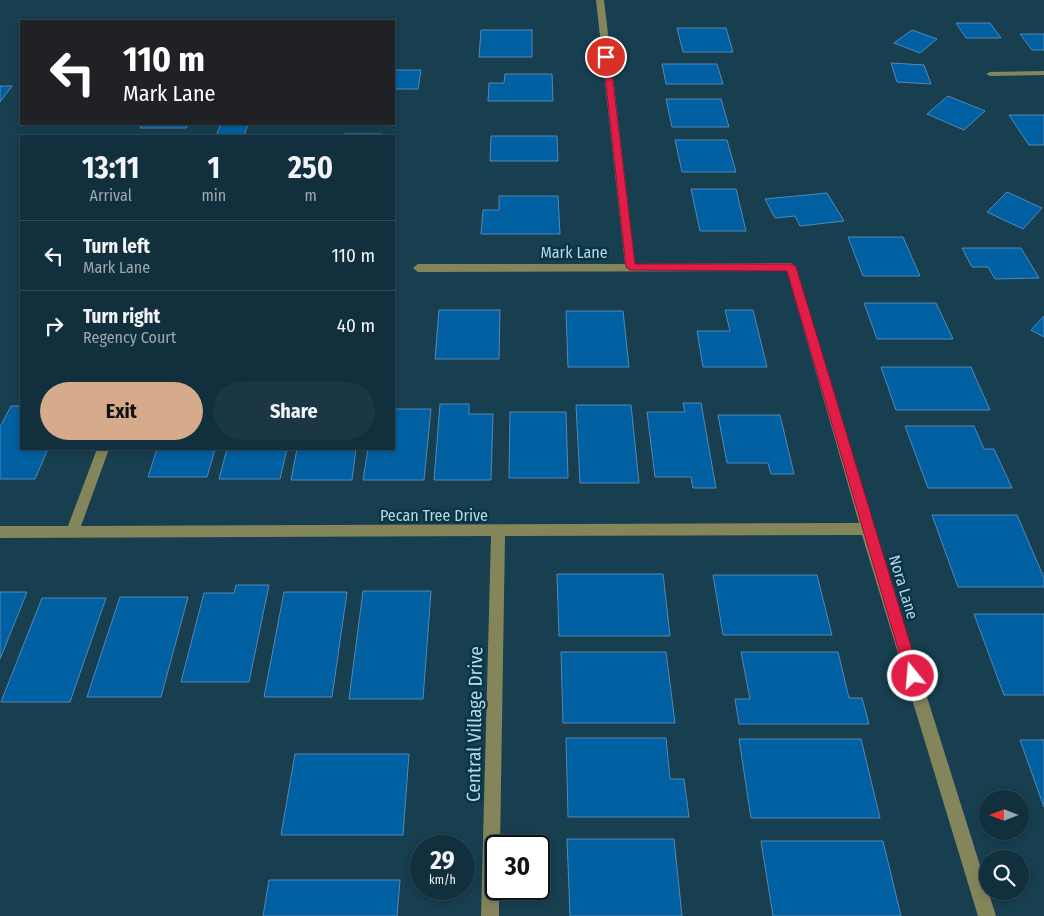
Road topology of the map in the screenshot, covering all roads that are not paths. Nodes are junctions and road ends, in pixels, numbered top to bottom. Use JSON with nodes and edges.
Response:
{"nodes":[{"id":1,"x":600,"y":0,"type":"edge"},
{"id":2,"x":990,"y":74,"type":"dead end"},
{"id":3,"x":1044,"y":74,"type":"edge"},
{"id":4,"x":630,"y":267,"type":"junction"},
{"id":5,"x":791,"y":267,"type":"joint"},
{"id":6,"x":418,"y":268,"type":"dead end"},
{"id":7,"x":103,"y":450,"type":"edge"},
{"id":8,"x":868,"y":529,"type":"junction"},
{"id":9,"x":0,"y":532,"type":"edge"},
{"id":10,"x":498,"y":532,"type":"junction"},
{"id":11,"x":72,"y":533,"type":"junction"},
{"id":12,"x":490,"y":916,"type":"edge"},
{"id":13,"x":987,"y":916,"type":"edge"}],
"edges":[{"from":1,"to":4,"type":"street"},
{"from":2,"to":3,"type":"street"},
{"from":4,"to":5,"type":"street","name":"Mark Lane"},
{"from":4,"to":6,"type":"street","name":"Mark Lane"},
{"from":5,"to":8,"type":"street","name":"Nora Lane"},
{"from":7,"to":11,"type":"street"},
{"from":8,"to":10,"type":"street","name":"Pecan Tree Drive"},
{"from":8,"to":13,"type":"street","name":"Nora Lane"},
{"from":9,"to":11,"type":"street","name":"Pecan Tree Drive"},
{"from":10,"to":11,"type":"street","name":"Pecan Tree Drive"},
{"from":10,"to":12,"type":"street","name":"Central Village Drive"}]}
